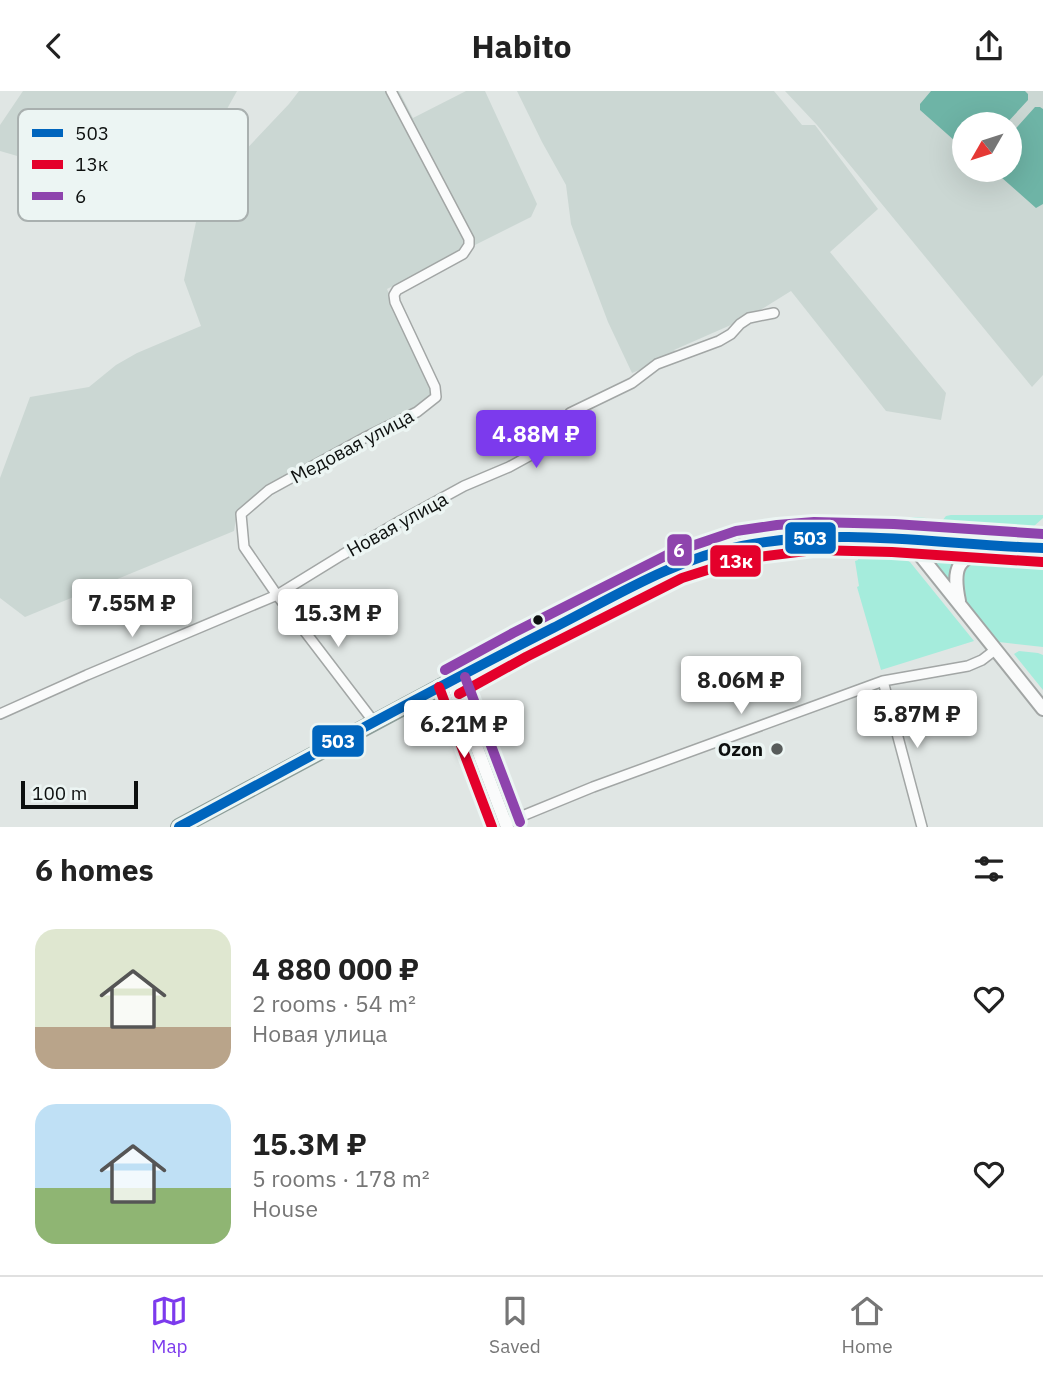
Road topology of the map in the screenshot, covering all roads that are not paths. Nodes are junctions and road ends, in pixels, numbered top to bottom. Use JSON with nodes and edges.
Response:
{"nodes":[{"id":1,"x":391,"y":91,"type":"edge"},
{"id":2,"x":774,"y":313,"type":"dead end"},
{"id":3,"x":908,"y":540,"type":"junction"},
{"id":4,"x":996,"y":546,"type":"junction"},
{"id":5,"x":1043,"y":548,"type":"edge"},
{"id":6,"x":277,"y":595,"type":"junction"},
{"id":7,"x":960,"y":604,"type":"junction"},
{"id":8,"x":995,"y":650,"type":"junction"},
{"id":9,"x":883,"y":681,"type":"junction"},
{"id":10,"x":452,"y":682,"type":"junction"},
{"id":11,"x":1043,"y":709,"type":"edge"},
{"id":12,"x":0,"y":714,"type":"edge"},
{"id":13,"x":374,"y":722,"type":"junction"},
{"id":14,"x":506,"y":825,"type":"edge"},
{"id":15,"x":178,"y":827,"type":"edge"},
{"id":16,"x":922,"y":827,"type":"edge"}],
"edges":[{"from":1,"to":6,"type":"street","name":"Медовая улица"},
{"from":2,"to":6,"type":"street","name":"Новая улица"},
{"from":3,"to":4,"type":"main road"},
{"from":3,"to":7,"type":"street"},
{"from":3,"to":10,"type":"main road"},
{"from":4,"to":5,"type":"main road"},
{"from":4,"to":7,"type":"street"},
{"from":6,"to":12,"type":"street","name":"Новая улица"},
{"from":6,"to":13,"type":"street"},
{"from":7,"to":8,"type":"street"},
{"from":8,"to":9,"type":"street"},
{"from":8,"to":11,"type":"street"},
{"from":9,"to":14,"type":"street"},
{"from":9,"to":16,"type":"street"},
{"from":10,"to":13,"type":"main road"},
{"from":10,"to":14,"type":"street"},
{"from":13,"to":15,"type":"main road"}]}
